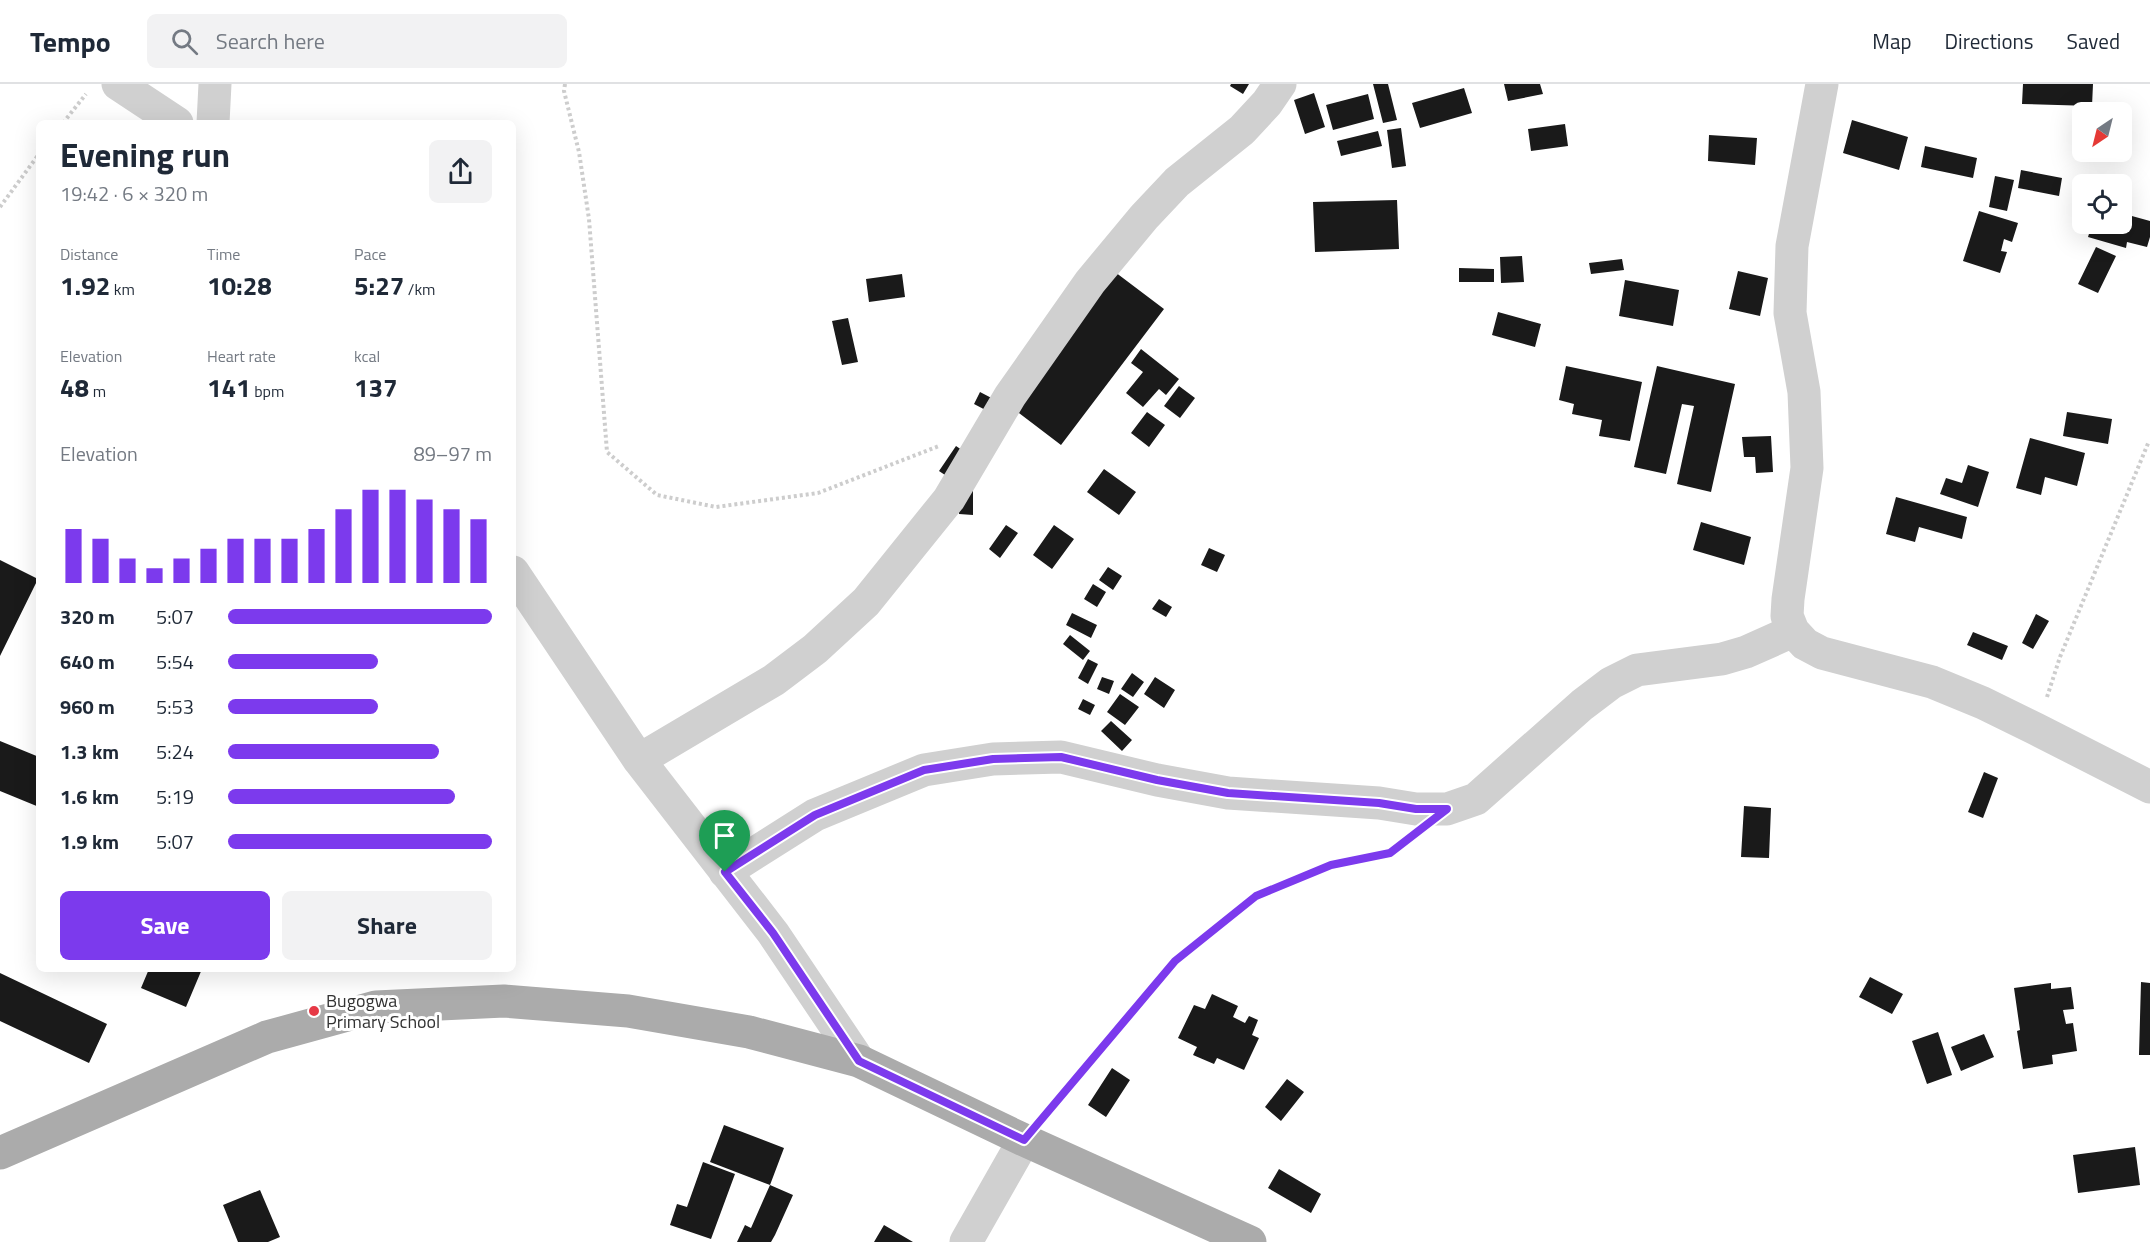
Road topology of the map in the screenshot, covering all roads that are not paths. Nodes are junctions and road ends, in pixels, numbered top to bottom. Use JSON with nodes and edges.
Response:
{"nodes":[{"id":1,"x":215,"y":84,"type":"edge"},
{"id":2,"x":1280,"y":84,"type":"edge"},
{"id":3,"x":1822,"y":84,"type":"edge"},
{"id":4,"x":103,"y":88,"type":"edge"},
{"id":5,"x":171,"y":120,"type":"edge"},
{"id":6,"x":213,"y":120,"type":"edge"},
{"id":7,"x":516,"y":576,"type":"edge"},
{"id":8,"x":1792,"y":631,"type":"junction"},
{"id":9,"x":639,"y":760,"type":"junction"},
{"id":10,"x":2150,"y":787,"type":"edge"},
{"id":11,"x":725,"y":872,"type":"junction"},
{"id":12,"x":859,"y":1061,"type":"junction"},
{"id":13,"x":1024,"y":1140,"type":"junction"},
{"id":14,"x":0,"y":1153,"type":"edge"},
{"id":15,"x":966,"y":1242,"type":"edge"},
{"id":16,"x":1250,"y":1242,"type":"edge"}],
"edges":[{"from":1,"to":6,"type":"street"},
{"from":2,"to":9,"type":"street"},
{"from":3,"to":8,"type":"street"},
{"from":4,"to":5,"type":"street"},
{"from":7,"to":9,"type":"street"},
{"from":8,"to":10,"type":"street"},
{"from":8,"to":11,"type":"street"},
{"from":9,"to":11,"type":"street"},
{"from":11,"to":12,"type":"street"},
{"from":12,"to":13,"type":"main road"},
{"from":12,"to":14,"type":"main road"},
{"from":13,"to":15,"type":"street"},
{"from":13,"to":16,"type":"main road"}]}
